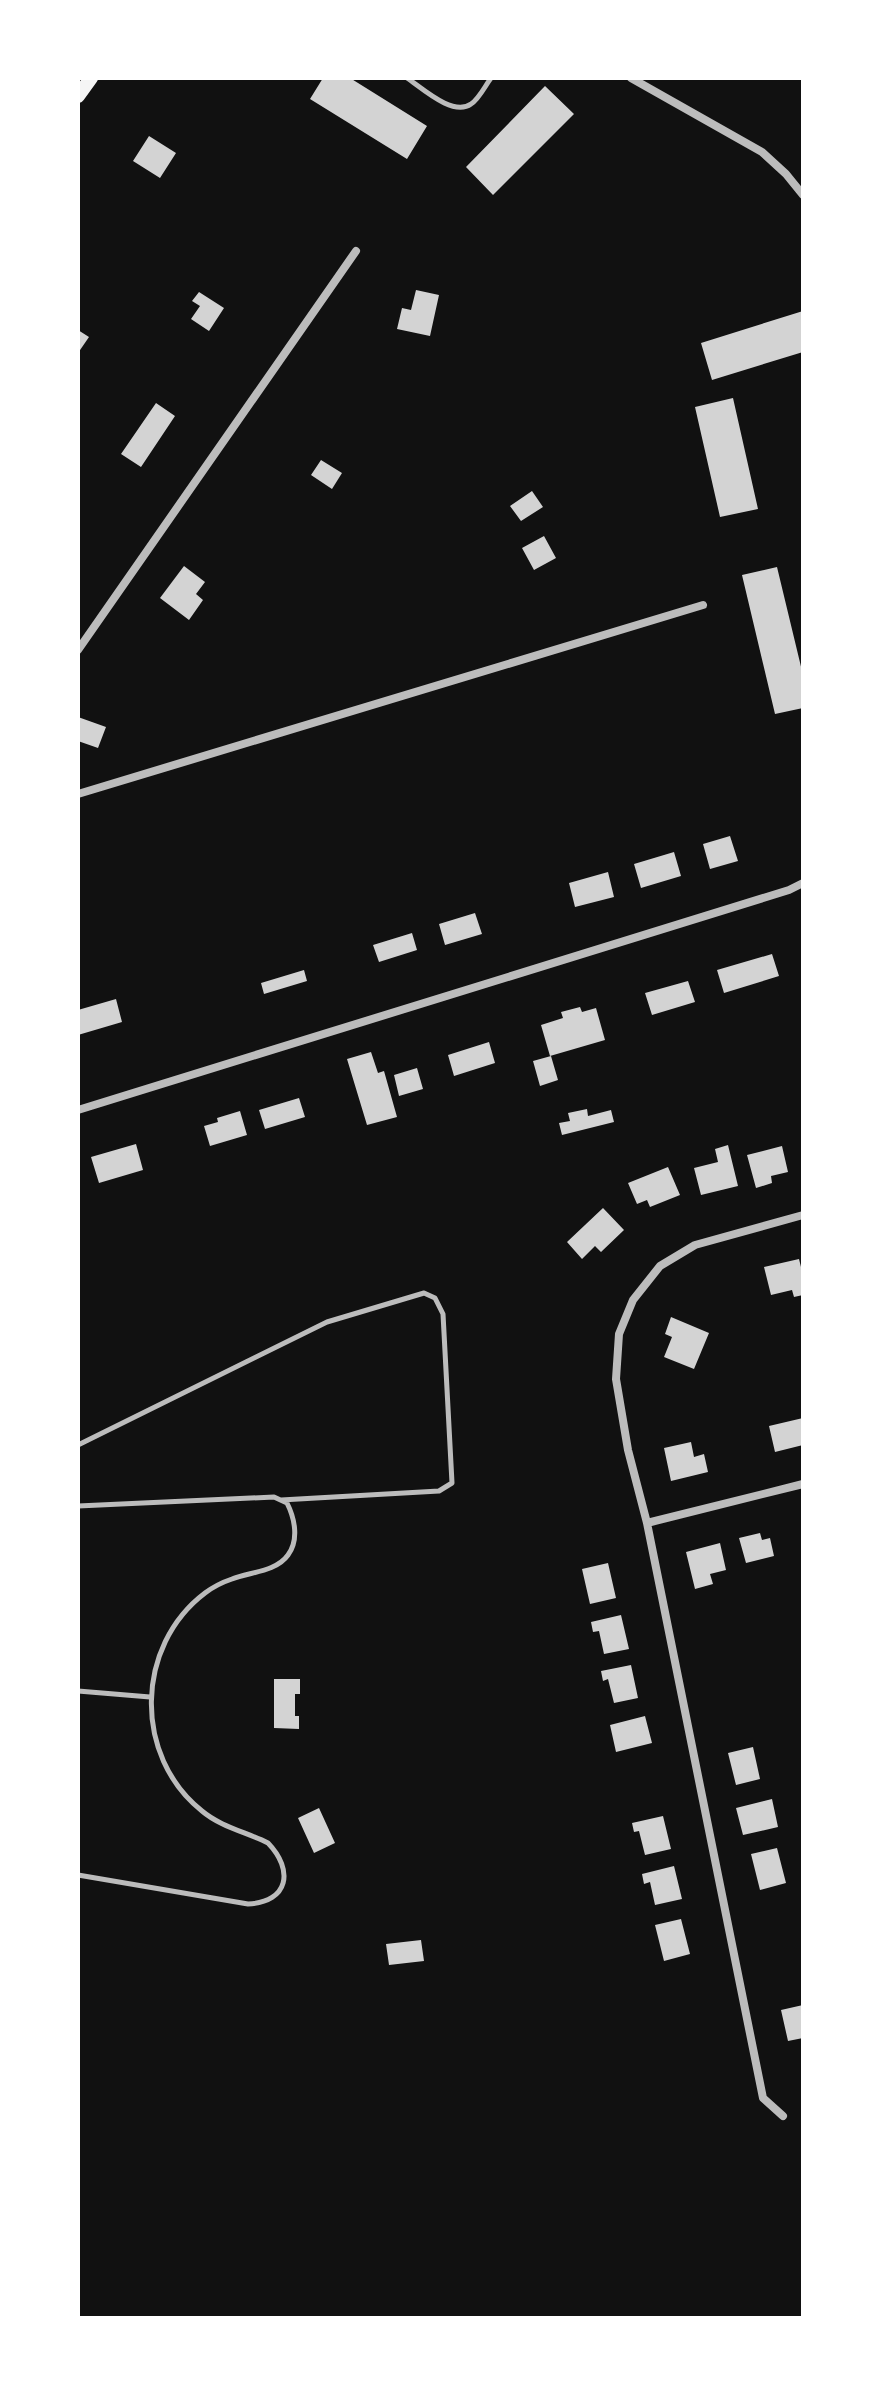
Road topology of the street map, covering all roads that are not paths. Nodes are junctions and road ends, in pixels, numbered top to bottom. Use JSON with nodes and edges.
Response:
{"nodes":[{"id":1,"x":91,"y":78,"type":"edge"},
{"id":2,"x":407,"y":78,"type":"edge"},
{"id":3,"x":491,"y":78,"type":"edge"},
{"id":4,"x":631,"y":78,"type":"edge"},
{"id":5,"x":78,"y":96,"type":"edge"},
{"id":6,"x":803,"y":195,"type":"edge"},
{"id":7,"x":356,"y":251,"type":"dead end"},
{"id":8,"x":703,"y":605,"type":"dead end"},
{"id":9,"x":78,"y":650,"type":"edge"},
{"id":10,"x":78,"y":794,"type":"edge"},
{"id":11,"x":803,"y":883,"type":"edge"},
{"id":12,"x":78,"y":1110,"type":"edge"},
{"id":13,"x":803,"y":1215,"type":"edge"},
{"id":14,"x":78,"y":1445,"type":"edge"},
{"id":15,"x":803,"y":1484,"type":"edge"},
{"id":16,"x":281,"y":1500,"type":"junction"},
{"id":17,"x":78,"y":1506,"type":"edge"},
{"id":18,"x":647,"y":1523,"type":"junction"},
{"id":19,"x":78,"y":1691,"type":"edge"},
{"id":20,"x":150,"y":1697,"type":"junction"},
{"id":21,"x":78,"y":1875,"type":"edge"},
{"id":22,"x":783,"y":2116,"type":"dead end"}],
"edges":[{"from":1,"to":5,"type":"main road"},
{"from":2,"to":3,"type":"lane"},
{"from":4,"to":6,"type":"street"},
{"from":7,"to":9,"type":"street"},
{"from":8,"to":10,"type":"street"},
{"from":11,"to":12,"type":"street"},
{"from":13,"to":18,"type":"street"},
{"from":14,"to":16,"type":"lane"},
{"from":15,"to":18,"type":"street"},
{"from":16,"to":17,"type":"lane"},
{"from":16,"to":20,"type":"lane"},
{"from":18,"to":22,"type":"street"},
{"from":19,"to":20,"type":"lane"},
{"from":20,"to":21,"type":"lane"}]}
